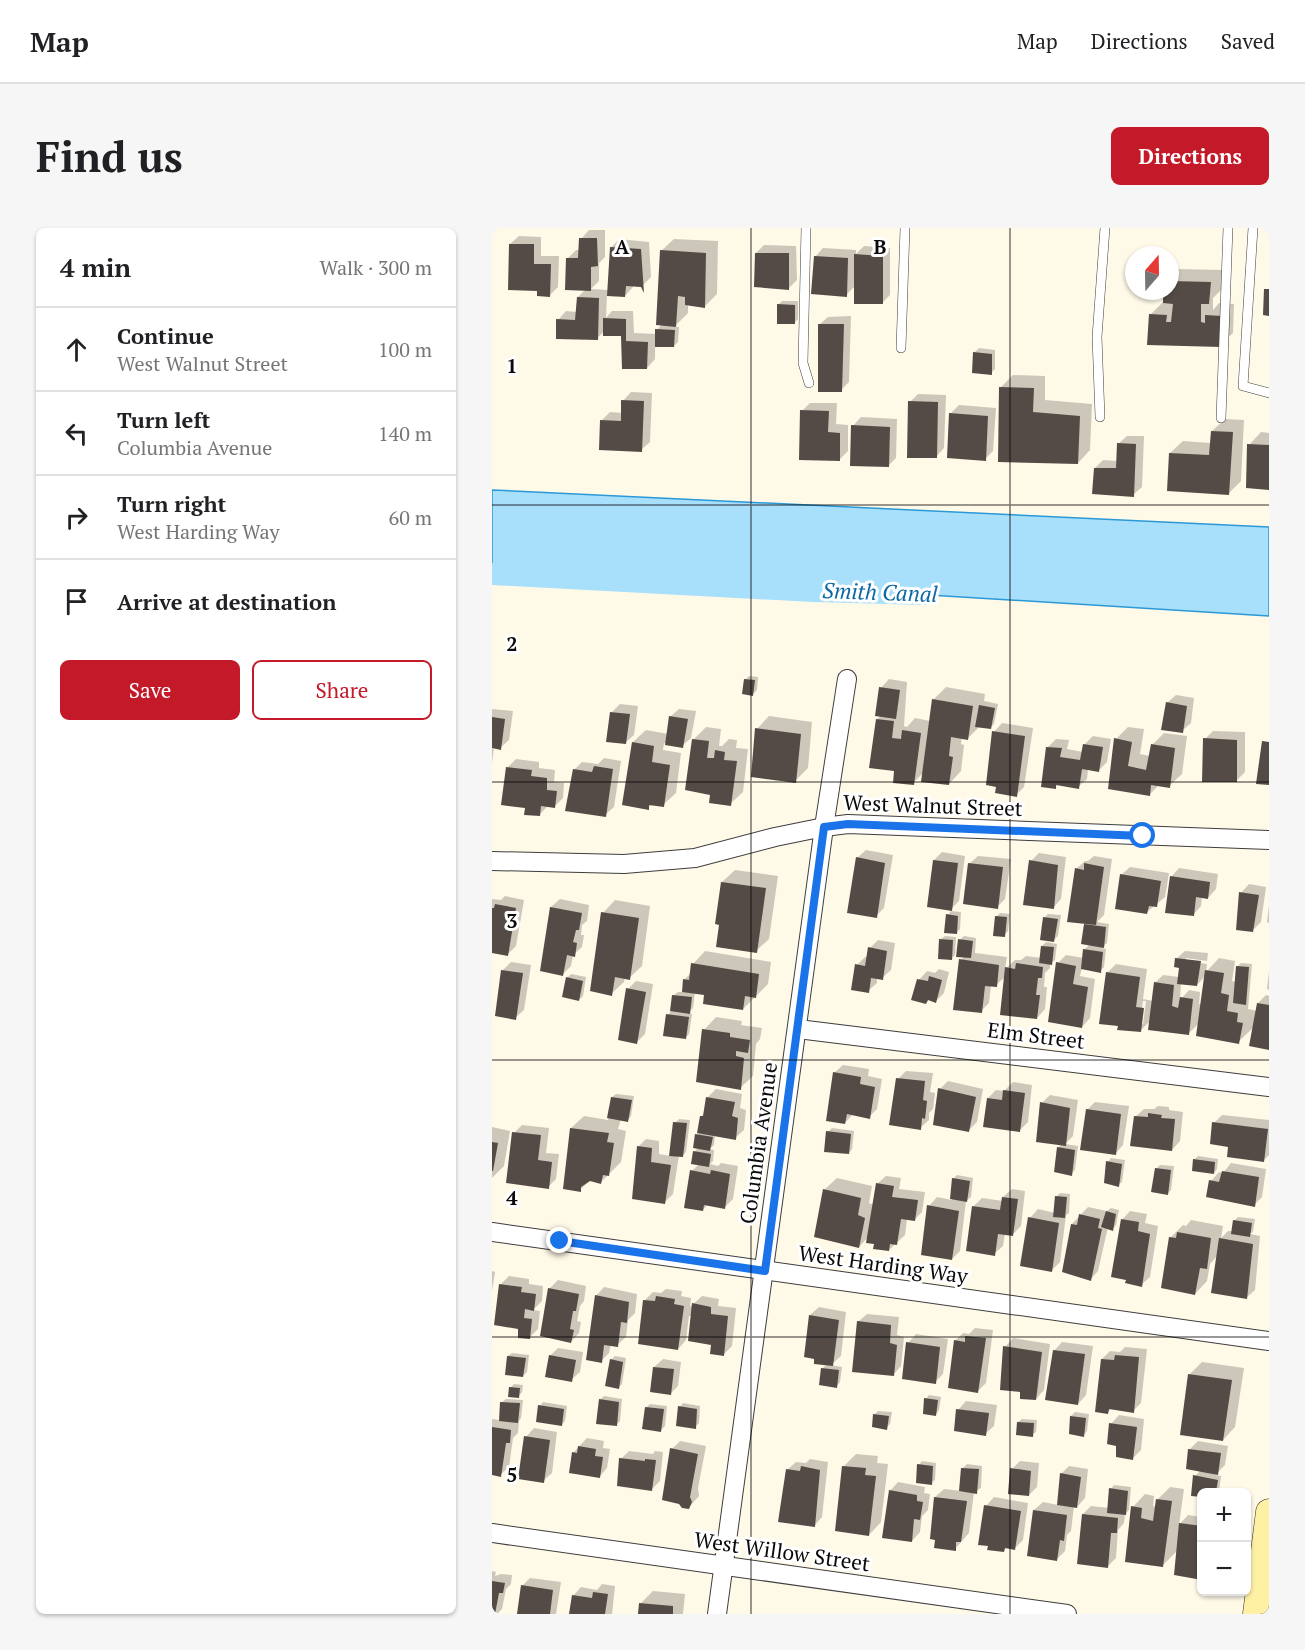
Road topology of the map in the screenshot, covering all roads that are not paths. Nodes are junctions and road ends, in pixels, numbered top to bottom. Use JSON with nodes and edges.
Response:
{"nodes":[{"id":1,"x":806,"y":228,"type":"edge"},
{"id":2,"x":905,"y":228,"type":"edge"},
{"id":3,"x":1105,"y":228,"type":"edge"},
{"id":4,"x":1228,"y":228,"type":"edge"},
{"id":5,"x":1253,"y":228,"type":"edge"},
{"id":6,"x":901,"y":348,"type":"dead end"},
{"id":7,"x":808,"y":383,"type":"dead end"},
{"id":8,"x":1269,"y":393,"type":"edge"},
{"id":9,"x":1100,"y":417,"type":"dead end"},
{"id":10,"x":1221,"y":418,"type":"dead end"},
{"id":11,"x":847,"y":679,"type":"dead end"},
{"id":12,"x":824,"y":827,"type":"junction"},
{"id":13,"x":1269,"y":840,"type":"edge"},
{"id":14,"x":492,"y":861,"type":"edge"},
{"id":15,"x":798,"y":1029,"type":"junction"},
{"id":16,"x":1269,"y":1087,"type":"edge"},
{"id":17,"x":492,"y":1232,"type":"edge"},
{"id":18,"x":765,"y":1271,"type":"junction"},
{"id":19,"x":1269,"y":1341,"type":"edge"},
{"id":20,"x":1269,"y":1512,"type":"edge"},
{"id":21,"x":492,"y":1533,"type":"edge"},
{"id":22,"x":723,"y":1567,"type":"junction"},
{"id":23,"x":717,"y":1614,"type":"edge"},
{"id":24,"x":1067,"y":1614,"type":"edge"},
{"id":25,"x":1256,"y":1614,"type":"edge"}],
"edges":[{"from":1,"to":7,"type":"lane"},
{"from":2,"to":6,"type":"lane"},
{"from":3,"to":9,"type":"lane"},
{"from":4,"to":10,"type":"lane"},
{"from":5,"to":8,"type":"lane"},
{"from":11,"to":12,"type":"street","name":"Columbia Avenue"},
{"from":12,"to":13,"type":"street","name":"West Walnut Street"},
{"from":12,"to":14,"type":"street","name":"West Walnut Street"},
{"from":12,"to":15,"type":"street","name":"Columbia Avenue"},
{"from":15,"to":16,"type":"street","name":"Elm Street"},
{"from":15,"to":18,"type":"street","name":"Columbia Avenue"},
{"from":17,"to":18,"type":"street","name":"West Harding Way"},
{"from":18,"to":19,"type":"street","name":"West Harding Way"},
{"from":18,"to":22,"type":"street","name":"Columbia Avenue"},
{"from":20,"to":25,"type":"main road"},
{"from":21,"to":22,"type":"street","name":"West Willow Street"},
{"from":22,"to":23,"type":"street","name":"Columbia Avenue"},
{"from":22,"to":24,"type":"street","name":"West Willow Street"}]}
